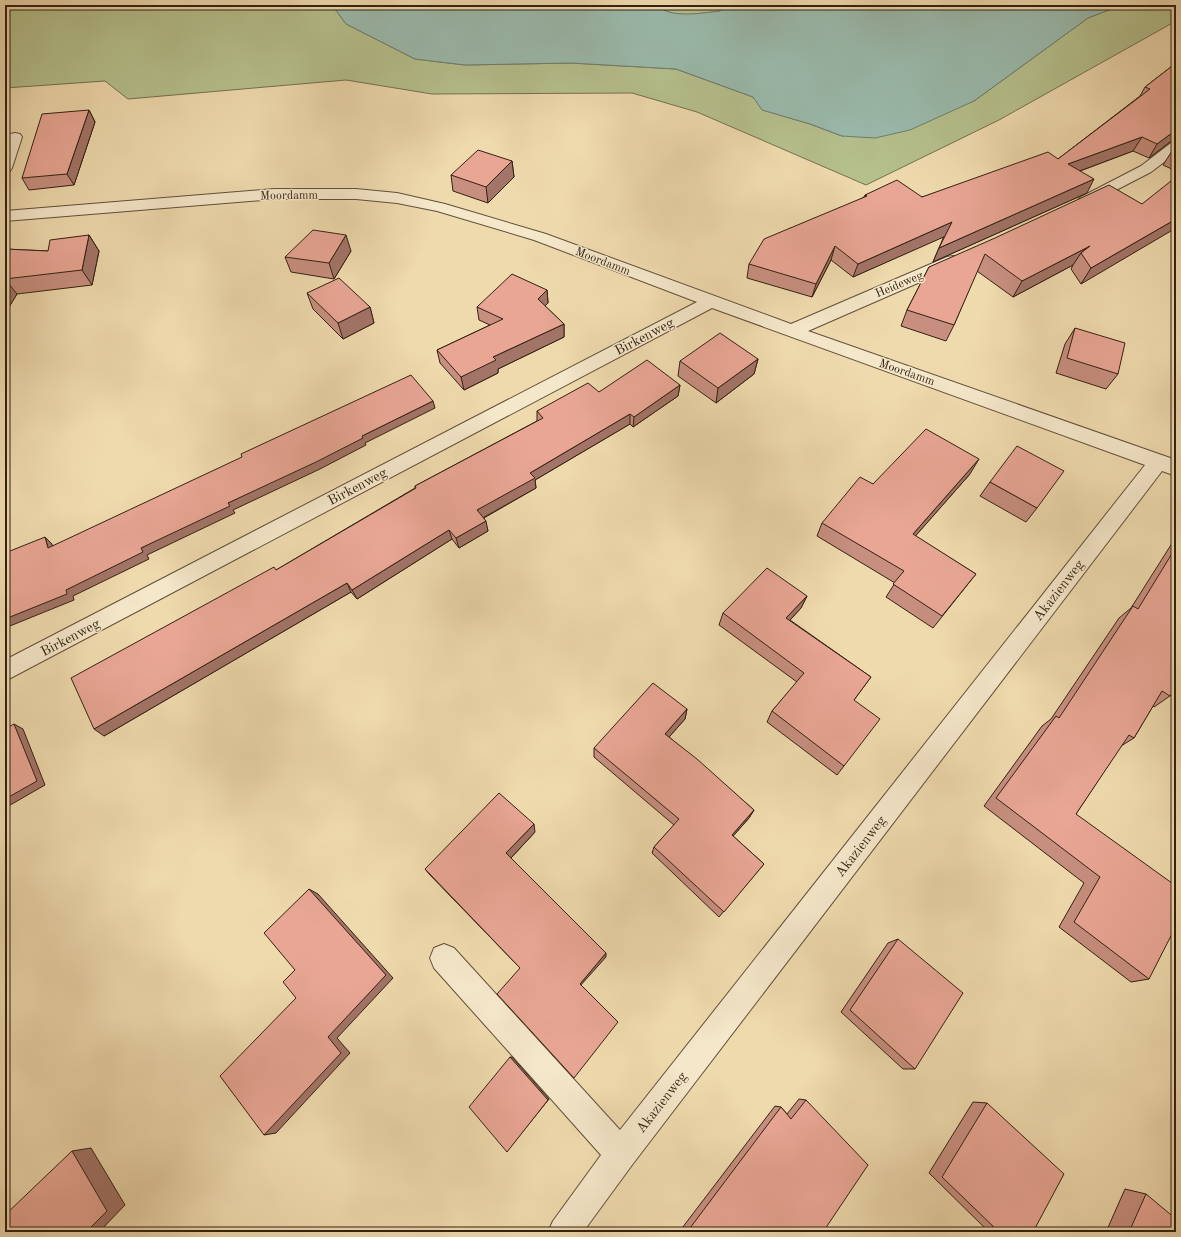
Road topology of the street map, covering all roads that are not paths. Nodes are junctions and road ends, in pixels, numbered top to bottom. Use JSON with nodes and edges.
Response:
{"nodes":[{"id":1,"x":15,"y":137,"type":"dead end"},
{"id":2,"x":1176,"y":146,"type":"edge"},
{"id":3,"x":5,"y":168,"type":"edge"},
{"id":4,"x":1071,"y":208,"type":"edge"},
{"id":5,"x":5,"y":216,"type":"edge"},
{"id":6,"x":966,"y":255,"type":"edge"},
{"id":7,"x":710,"y":302,"type":"junction"},
{"id":8,"x":791,"y":332,"type":"junction"},
{"id":9,"x":1167,"y":465,"type":"edge"},
{"id":10,"x":5,"y":672,"type":"edge"},
{"id":11,"x":444,"y":958,"type":"dead end"},
{"id":12,"x":621,"y":1154,"type":"junction"},
{"id":13,"x":564,"y":1232,"type":"edge"}],
"edges":[{"from":1,"to":3,"type":"street"},
{"from":2,"to":4,"type":"street"},
{"from":5,"to":7,"type":"street","name":"Moordamm"},
{"from":6,"to":8,"type":"street","name":"Heideweg"},
{"from":7,"to":8,"type":"street","name":"Moordamm"},
{"from":7,"to":10,"type":"street","name":"Birkenweg"},
{"from":8,"to":9,"type":"street","name":"Moordamm"},
{"from":9,"to":12,"type":"street","name":"Akazienweg"},
{"from":11,"to":12,"type":"street"},
{"from":12,"to":13,"type":"street","name":"Akazienweg"}]}
